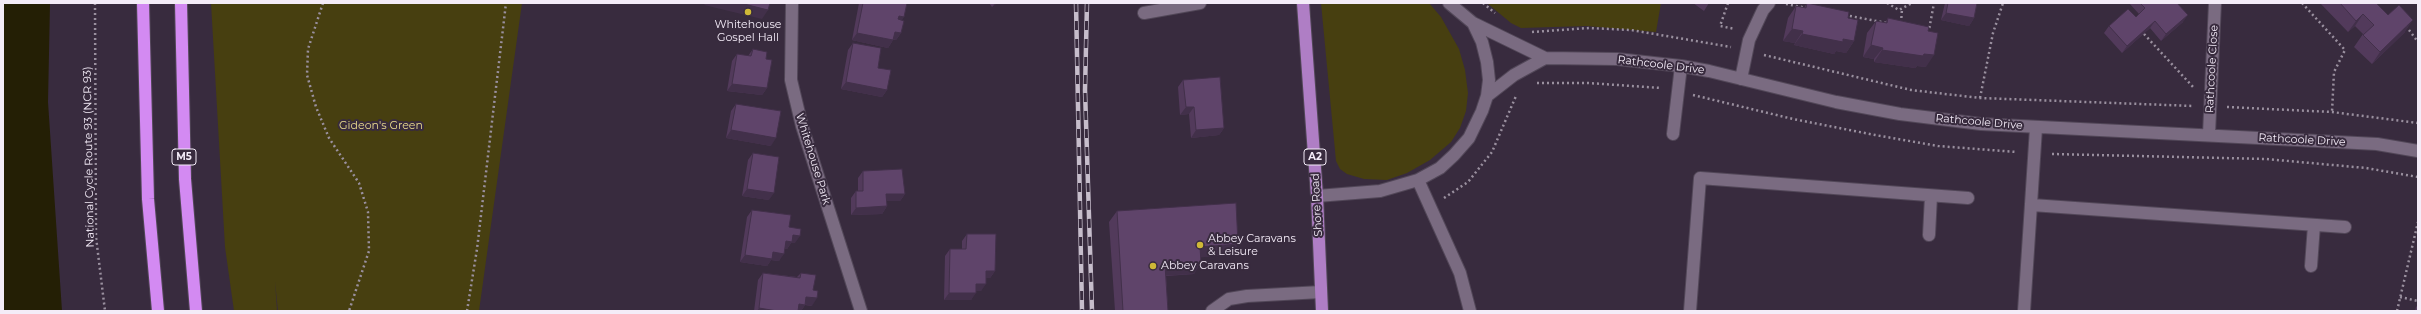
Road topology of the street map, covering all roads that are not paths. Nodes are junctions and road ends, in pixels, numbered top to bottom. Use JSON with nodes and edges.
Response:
{"nodes":[{"id":1,"x":143,"y":3,"type":"edge"},
{"id":2,"x":181,"y":3,"type":"edge"},
{"id":3,"x":792,"y":3,"type":"edge"},
{"id":4,"x":1200,"y":3,"type":"edge"},
{"id":5,"x":1303,"y":3,"type":"edge"},
{"id":6,"x":1449,"y":3,"type":"edge"},
{"id":7,"x":1769,"y":3,"type":"edge"},
{"id":8,"x":2215,"y":3,"type":"edge"},
{"id":9,"x":1144,"y":13,"type":"dead end"},
{"id":10,"x":1473,"y":23,"type":"junction"},
{"id":11,"x":1545,"y":58,"type":"junction"},
{"id":12,"x":1681,"y":66,"type":"junction"},
{"id":13,"x":1741,"y":79,"type":"junction"},
{"id":14,"x":1487,"y":96,"type":"junction"},
{"id":15,"x":2036,"y":128,"type":"junction"},
{"id":16,"x":1673,"y":134,"type":"dead end"},
{"id":17,"x":2209,"y":134,"type":"junction"},
{"id":18,"x":2418,"y":151,"type":"edge"},
{"id":19,"x":1418,"y":180,"type":"junction"},
{"id":20,"x":1317,"y":196,"type":"junction"},
{"id":21,"x":1931,"y":196,"type":"junction"},
{"id":22,"x":1968,"y":198,"type":"dead end"},
{"id":23,"x":2032,"y":205,"type":"junction"},
{"id":24,"x":2314,"y":224,"type":"junction"},
{"id":25,"x":2345,"y":227,"type":"dead end"},
{"id":26,"x":1928,"y":235,"type":"dead end"},
{"id":27,"x":2311,"y":266,"type":"dead end"},
{"id":28,"x":1321,"y":292,"type":"junction"},
{"id":29,"x":158,"y":311,"type":"edge"},
{"id":30,"x":196,"y":311,"type":"edge"},
{"id":31,"x":861,"y":311,"type":"edge"},
{"id":32,"x":1212,"y":311,"type":"edge"},
{"id":33,"x":1322,"y":311,"type":"edge"},
{"id":34,"x":1470,"y":311,"type":"edge"},
{"id":35,"x":1690,"y":311,"type":"edge"},
{"id":36,"x":2024,"y":311,"type":"edge"}],
"edges":[{"from":1,"to":29,"type":"highway"},
{"from":2,"to":30,"type":"highway","number":"M5"},
{"from":3,"to":31,"type":"street","name":"Whitehouse Park"},
{"from":4,"to":9,"type":"street"},
{"from":5,"to":20,"type":"main road","name":"Shore Road","number":"A2"},
{"from":6,"to":10,"type":"street","name":"Rathcoole Drive"},
{"from":7,"to":13,"type":"street"},
{"from":8,"to":17,"type":"street","name":"Rathcoole Close"},
{"from":10,"to":11,"type":"street","name":"Rathcoole Drive"},
{"from":10,"to":14,"type":"street","name":"Rathcoole Drive"},
{"from":11,"to":12,"type":"street","name":"Rathcoole Drive"},
{"from":11,"to":14,"type":"street","name":"Rathcoole Drive"},
{"from":12,"to":13,"type":"street","name":"Rathcoole Drive"},
{"from":12,"to":16,"type":"street"},
{"from":13,"to":15,"type":"street","name":"Rathcoole Drive"},
{"from":14,"to":19,"type":"street","name":"Rathcoole Drive"},
{"from":15,"to":17,"type":"street","name":"Rathcoole Drive"},
{"from":15,"to":23,"type":"street"},
{"from":17,"to":18,"type":"street","name":"Rathcoole Drive"},
{"from":19,"to":20,"type":"street","name":"Rathcoole Drive"},
{"from":19,"to":34,"type":"street"},
{"from":20,"to":28,"type":"main road","name":"Shore Road","number":"A2"},
{"from":21,"to":22,"type":"street"},
{"from":21,"to":26,"type":"street"},
{"from":21,"to":35,"type":"street"},
{"from":23,"to":24,"type":"street"},
{"from":23,"to":36,"type":"street"},
{"from":24,"to":25,"type":"street"},
{"from":24,"to":27,"type":"street"},
{"from":28,"to":32,"type":"street"},
{"from":28,"to":33,"type":"main road","name":"Shore Road","number":"A2"}]}
